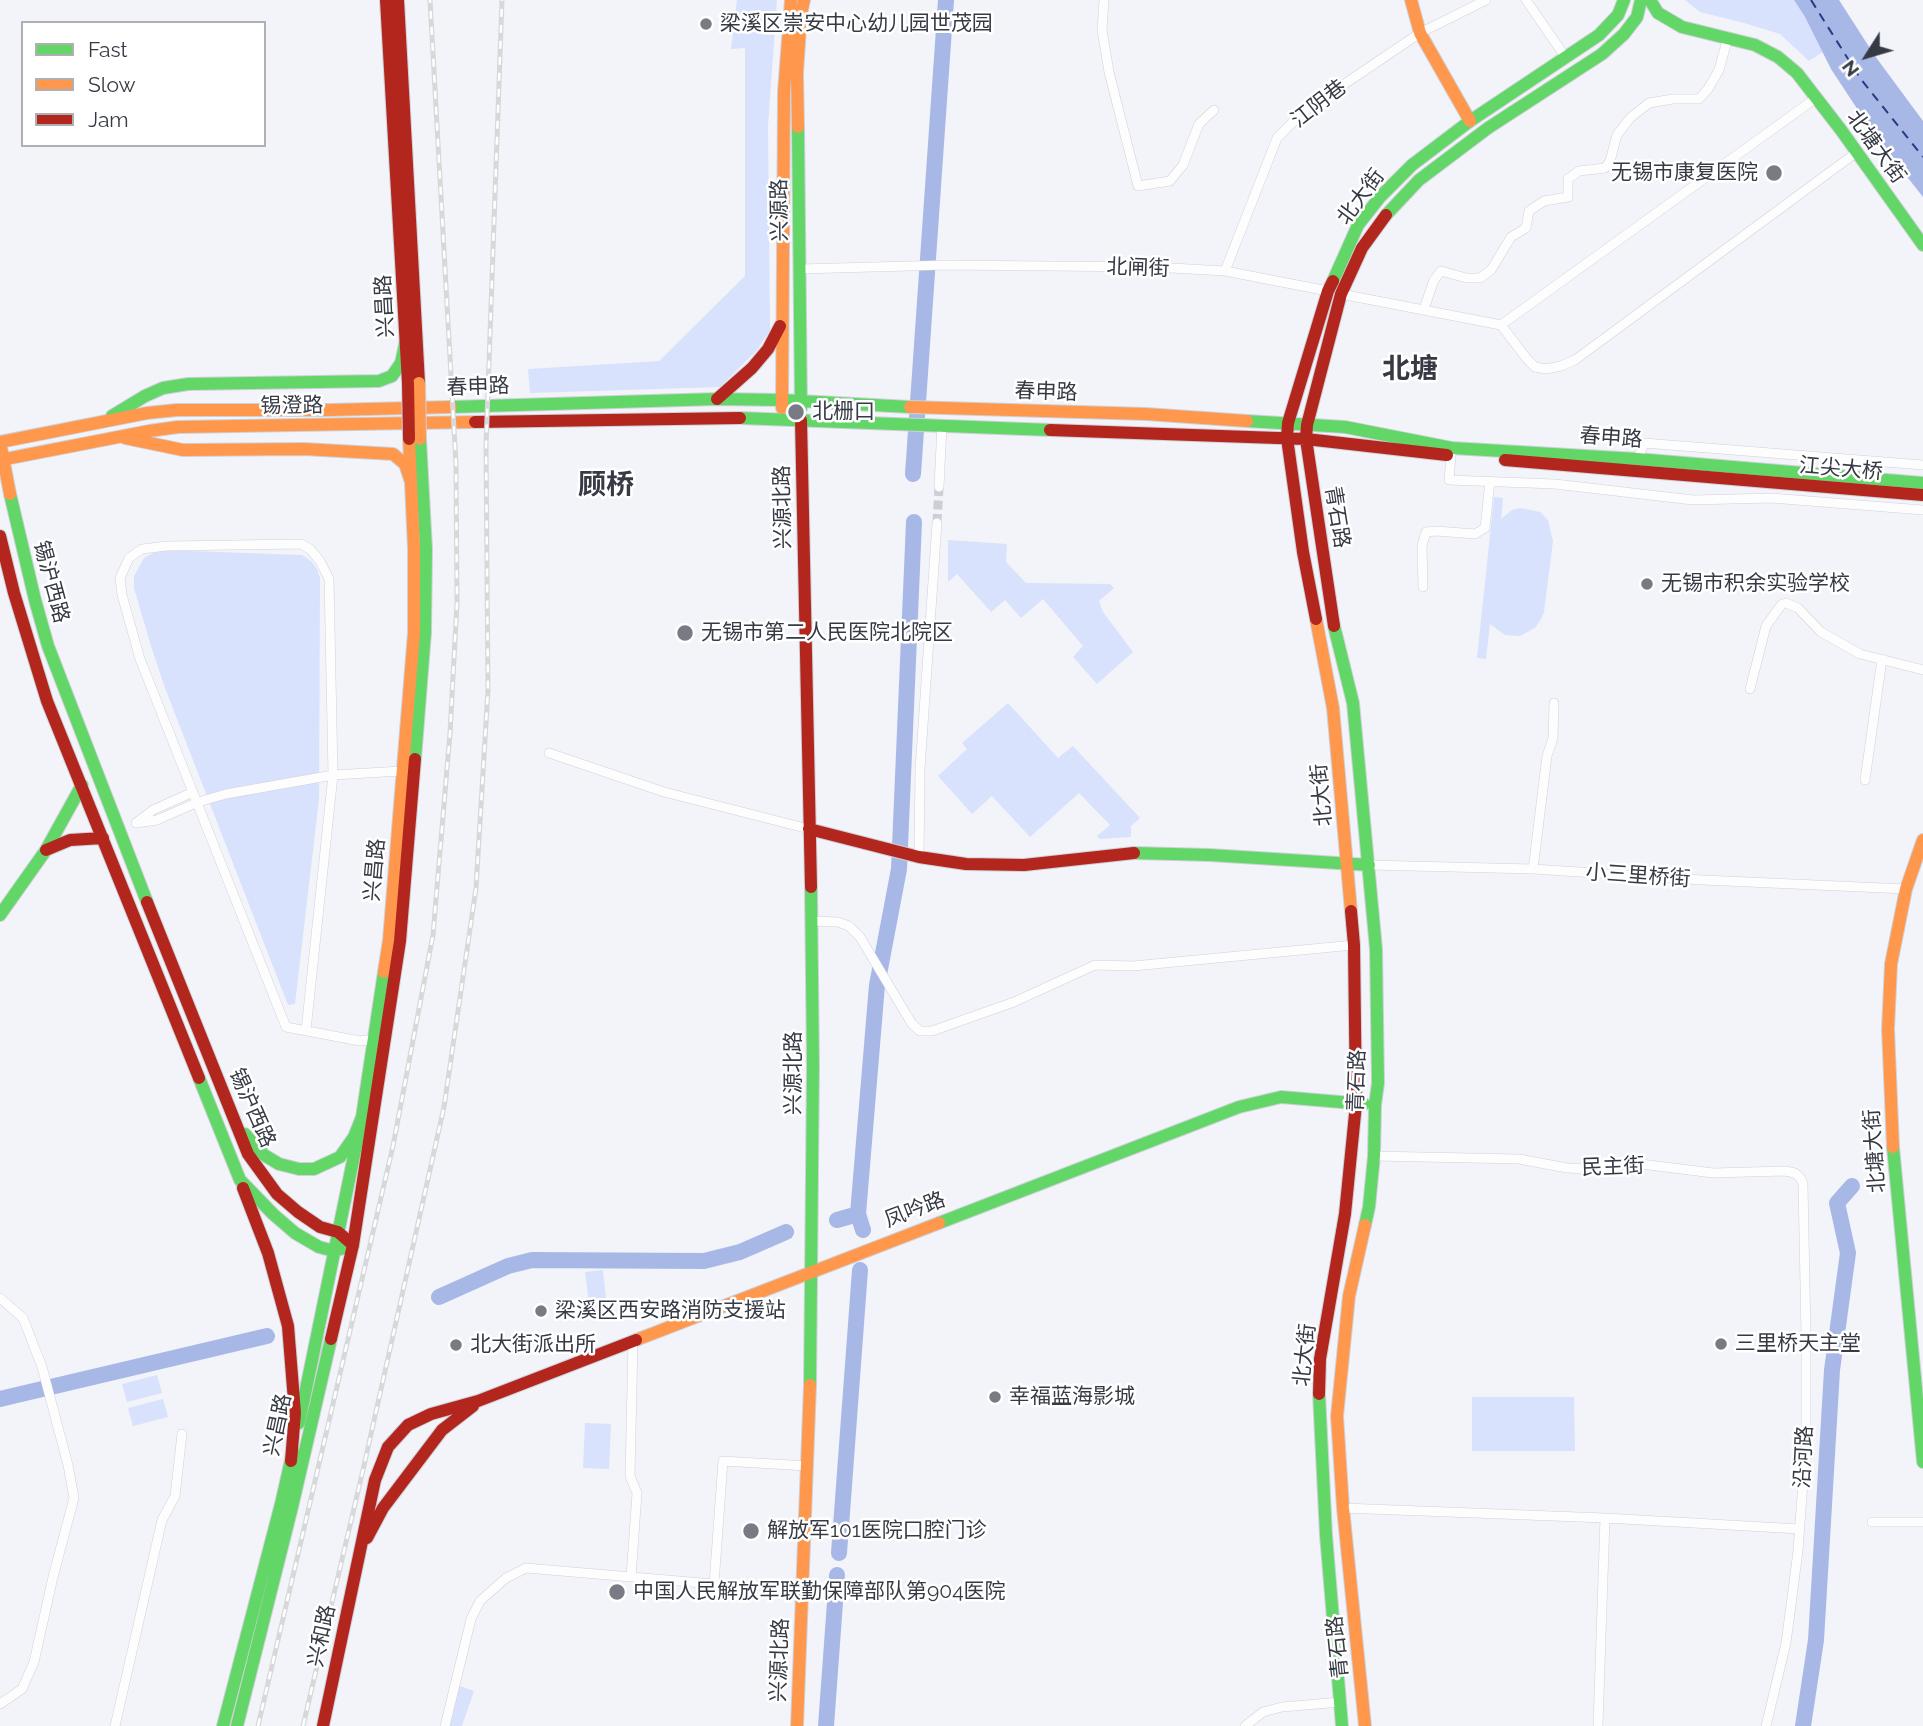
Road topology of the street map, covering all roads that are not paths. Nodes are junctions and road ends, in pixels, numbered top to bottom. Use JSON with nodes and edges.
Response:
{"nodes":[{"id":1,"x":386,"y":0,"type":"edge"},
{"id":2,"x":398,"y":0,"type":"edge"},
{"id":3,"x":791,"y":0,"type":"edge"},
{"id":4,"x":804,"y":0,"type":"edge"},
{"id":5,"x":1104,"y":0,"type":"edge"},
{"id":6,"x":1410,"y":0,"type":"edge"},
{"id":7,"x":1486,"y":0,"type":"edge"},
{"id":8,"x":1527,"y":0,"type":"edge"},
{"id":9,"x":1623,"y":0,"type":"edge"},
{"id":10,"x":1641,"y":0,"type":"edge"},
{"id":11,"x":1650,"y":0,"type":"edge"},
{"id":12,"x":1618,"y":15,"type":"junction"},
{"id":13,"x":1637,"y":17,"type":"junction"},
{"id":14,"x":1682,"y":27,"type":"junction"},
{"id":15,"x":1420,"y":33,"type":"junction"},
{"id":16,"x":1728,"y":37,"type":"junction"},
{"id":17,"x":1566,"y":58,"type":"junction"},
{"id":18,"x":1816,"y":98,"type":"junction"},
{"id":19,"x":1214,"y":110,"type":"dead end"},
{"id":20,"x":1470,"y":121,"type":"junction"},
{"id":21,"x":1857,"y":152,"type":"junction"},
{"id":22,"x":1923,"y":245,"type":"edge"},
{"id":23,"x":800,"y":269,"type":"junction"},
{"id":24,"x":1224,"y":271,"type":"junction"},
{"id":25,"x":1328,"y":291,"type":"junction"},
{"id":26,"x":1341,"y":294,"type":"junction"},
{"id":27,"x":1424,"y":309,"type":"junction"},
{"id":28,"x":783,"y":322,"type":"junction"},
{"id":29,"x":1501,"y":325,"type":"junction"},
{"id":30,"x":406,"y":340,"type":"junction"},
{"id":31,"x":414,"y":383,"type":"junction"},
{"id":32,"x":717,"y":399,"type":"junction"},
{"id":33,"x":782,"y":400,"type":"junction"},
{"id":34,"x":801,"y":401,"type":"junction"},
{"id":35,"x":329,"y":410,"type":"joint"},
{"id":36,"x":783,"y":419,"type":"junction"},
{"id":37,"x":588,"y":420,"type":"joint"},
{"id":38,"x":801,"y":420,"type":"junction"},
{"id":39,"x":104,"y":422,"type":"junction"},
{"id":40,"x":1288,"y":423,"type":"junction"},
{"id":41,"x":942,"y":425,"type":"junction"},
{"id":42,"x":1307,"y":425,"type":"junction"},
{"id":43,"x":120,"y":436,"type":"junction"},
{"id":44,"x":1287,"y":438,"type":"junction"},
{"id":45,"x":414,"y":439,"type":"junction"},
{"id":46,"x":1306,"y":439,"type":"junction"},
{"id":47,"x":0,"y":442,"type":"edge"},
{"id":48,"x":1451,"y":456,"type":"junction"},
{"id":49,"x":1,"y":459,"type":"edge"},
{"id":50,"x":1636,"y":465,"type":"junction"},
{"id":51,"x":1923,"y":465,"type":"edge"},
{"id":52,"x":1757,"y":476,"type":"junction"},
{"id":53,"x":1490,"y":481,"type":"junction"},
{"id":54,"x":411,"y":482,"type":"junction"},
{"id":55,"x":1923,"y":483,"type":"edge"},
{"id":56,"x":939,"y":487,"type":"tunnel mouth"},
{"id":57,"x":1923,"y":495,"type":"edge"},
{"id":58,"x":1923,"y":510,"type":"edge"},
{"id":59,"x":937,"y":523,"type":"tunnel mouth"},
{"id":60,"x":0,"y":536,"type":"edge"},
{"id":61,"x":1423,"y":587,"type":"dead end"},
{"id":62,"x":1882,"y":659,"type":"junction"},
{"id":63,"x":1923,"y":670,"type":"edge"},
{"id":64,"x":1750,"y":689,"type":"dead end"},
{"id":65,"x":1554,"y":703,"type":"dead end"},
{"id":66,"x":549,"y":753,"type":"dead end"},
{"id":67,"x":402,"y":771,"type":"junction"},
{"id":68,"x":333,"y":775,"type":"junction"},
{"id":69,"x":1864,"y":780,"type":"dead end"},
{"id":70,"x":82,"y":785,"type":"junction"},
{"id":71,"x":193,"y":792,"type":"junction"},
{"id":72,"x":198,"y":802,"type":"junction"},
{"id":73,"x":136,"y":823,"type":"junction"},
{"id":74,"x":809,"y":829,"type":"junction"},
{"id":75,"x":118,"y":830,"type":"junction"},
{"id":76,"x":103,"y":838,"type":"junction"},
{"id":77,"x":1923,"y":840,"type":"edge"},
{"id":78,"x":46,"y":849,"type":"junction"},
{"id":79,"x":914,"y":856,"type":"junction"},
{"id":80,"x":1348,"y":864,"type":"junction"},
{"id":81,"x":1369,"y":865,"type":"junction"},
{"id":82,"x":1533,"y":869,"type":"junction"},
{"id":83,"x":1906,"y":889,"type":"junction"},
{"id":84,"x":0,"y":915,"type":"edge"},
{"id":85,"x":811,"y":921,"type":"junction"},
{"id":86,"x":1354,"y":945,"type":"junction"},
{"id":87,"x":185,"y":998,"type":"junction"},
{"id":88,"x":170,"y":1004,"type":"junction"},
{"id":89,"x":306,"y":1030,"type":"junction"},
{"id":90,"x":374,"y":1039,"type":"junction"},
{"id":91,"x":1356,"y":1104,"type":"junction"},
{"id":92,"x":1375,"y":1105,"type":"junction"},
{"id":93,"x":362,"y":1117,"type":"junction"},
{"id":94,"x":235,"y":1123,"type":"junction"},
{"id":95,"x":1374,"y":1156,"type":"junction"},
{"id":96,"x":240,"y":1181,"type":"junction"},
{"id":97,"x":1803,"y":1184,"type":"joint"},
{"id":98,"x":338,"y":1233,"type":"junction"},
{"id":99,"x":353,"y":1245,"type":"junction"},
{"id":100,"x":334,"y":1251,"type":"junction"},
{"id":101,"x":812,"y":1271,"type":"junction"},
{"id":102,"x":0,"y":1298,"type":"edge"},
{"id":103,"x":633,"y":1341,"type":"junction"},
{"id":104,"x":478,"y":1401,"type":"junction"},
{"id":105,"x":182,"y":1434,"type":"dead end"},
{"id":106,"x":290,"y":1461,"type":"junction"},
{"id":107,"x":1923,"y":1462,"type":"edge"},
{"id":108,"x":807,"y":1466,"type":"junction"},
{"id":109,"x":1343,"y":1508,"type":"junction"},
{"id":110,"x":1605,"y":1518,"type":"junction"},
{"id":111,"x":1872,"y":1522,"type":"dead end"},
{"id":112,"x":1923,"y":1522,"type":"edge"},
{"id":113,"x":1800,"y":1529,"type":"junction"},
{"id":114,"x":359,"y":1554,"type":"junction"},
{"id":115,"x":631,"y":1577,"type":"junction"},
{"id":116,"x":1341,"y":1702,"type":"junction"},
{"id":117,"x":0,"y":1704,"type":"edge"},
{"id":118,"x":116,"y":1726,"type":"edge"},
{"id":119,"x":223,"y":1726,"type":"edge"},
{"id":120,"x":237,"y":1726,"type":"edge"},
{"id":121,"x":323,"y":1726,"type":"edge"},
{"id":122,"x":445,"y":1726,"type":"edge"},
{"id":123,"x":797,"y":1726,"type":"edge"},
{"id":124,"x":1245,"y":1726,"type":"edge"},
{"id":125,"x":1342,"y":1726,"type":"edge"},
{"id":126,"x":1365,"y":1726,"type":"edge"},
{"id":127,"x":1598,"y":1726,"type":"edge"},
{"id":128,"x":1766,"y":1726,"type":"edge"}],
"edges":[{"from":1,"to":30,"type":"main road","name":"兴昌路"},
{"from":2,"to":31,"type":"main road","name":"兴昌路"},
{"from":3,"to":28,"type":"main road","name":"兴源路"},
{"from":4,"to":23,"type":"main road","name":"兴源路"},
{"from":5,"to":19,"type":"street"},
{"from":6,"to":15,"type":"main road"},
{"from":7,"to":15,"type":"street","name":"江阴巷"},
{"from":8,"to":17,"type":"street"},
{"from":9,"to":12,"type":"main road","name":"北大街"},
{"from":10,"to":13,"type":"main road","name":"北大街"},
{"from":11,"to":14,"type":"main road","name":"北塘大街"},
{"from":12,"to":13,"type":"main road"},
{"from":12,"to":17,"type":"main road","name":"北大街"},
{"from":13,"to":14,"type":"main road"},
{"from":13,"to":26,"type":"main road","name":"北大街"},
{"from":14,"to":16,"type":"main road","name":"北塘大街"},
{"from":15,"to":20,"type":"main road"},
{"from":15,"to":24,"type":"street","name":"江阴巷"},
{"from":16,"to":18,"type":"main road","name":"北塘大街"},
{"from":16,"to":27,"type":"street"},
{"from":17,"to":20,"type":"main road","name":"北大街"},
{"from":18,"to":21,"type":"main road","name":"北塘大街"},
{"from":18,"to":29,"type":"street"},
{"from":20,"to":25,"type":"main road","name":"北大街"},
{"from":21,"to":22,"type":"main road","name":"北塘大街"},
{"from":21,"to":29,"type":"street"},
{"from":23,"to":24,"type":"street","name":"北闸街"},
{"from":23,"to":34,"type":"main road","name":"兴源路"},
{"from":24,"to":25,"type":"street","name":"北闸街"},
{"from":25,"to":40,"type":"main road","name":"北大街"},
{"from":26,"to":27,"type":"street"},
{"from":26,"to":42,"type":"main road","name":"北大街"},
{"from":27,"to":29,"type":"street"},
{"from":28,"to":32,"type":"main road"},
{"from":28,"to":33,"type":"main road","name":"兴源路"},
{"from":30,"to":31,"type":"main road","name":"兴昌路"},
{"from":30,"to":39,"type":"main road"},
{"from":31,"to":45,"type":"main road","name":"兴昌路","bridge":true},
{"from":32,"to":33,"type":"main road","name":"春申路"},
{"from":32,"to":35,"type":"main road","name":"春申路"},
{"from":33,"to":34,"type":"main road","name":"春申路"},
{"from":33,"to":36,"type":"main road","name":"兴源路"},
{"from":34,"to":38,"type":"main road","name":"兴源路"},
{"from":34,"to":40,"type":"main road","name":"春申路"},
{"from":35,"to":39,"type":"main road","name":"锡澄路"},
{"from":36,"to":37,"type":"main road","name":"春申路"},
{"from":36,"to":38,"type":"main road","name":"春申路"},
{"from":37,"to":43,"type":"main road","name":"锡澄路"},
{"from":38,"to":41,"type":"main road","name":"春申路"},
{"from":38,"to":74,"type":"main road","name":"兴源北路"},
{"from":39,"to":47,"type":"main road","name":"锡澄路"},
{"from":40,"to":42,"type":"main road","name":"春申路"},
{"from":40,"to":44,"type":"main road","name":"北大街"},
{"from":41,"to":44,"type":"main road","name":"春申路"},
{"from":41,"to":56,"type":"street"},
{"from":42,"to":46,"type":"main road","name":"北大街"},
{"from":42,"to":50,"type":"main road","name":"春申路"},
{"from":43,"to":49,"type":"main road","name":"锡澄路"},
{"from":43,"to":54,"type":"main road"},
{"from":44,"to":46,"type":"main road","name":"春申路"},
{"from":44,"to":80,"type":"main road","name":"北大街"},
{"from":45,"to":54,"type":"main road","name":"兴昌路"},
{"from":45,"to":99,"type":"main road","name":"兴昌路"},
{"from":46,"to":48,"type":"main road","name":"春申路"},
{"from":46,"to":81,"type":"main road","name":"青石路"},
{"from":47,"to":49,"type":"main road","name":"锡沪西路"},
{"from":48,"to":50,"type":"main road","name":"春申路"},
{"from":48,"to":53,"type":"street"},
{"from":49,"to":75,"type":"main road","name":"锡沪西路"},
{"from":50,"to":51,"type":"street"},
{"from":50,"to":52,"type":"main road","name":"春申路"},
{"from":52,"to":55,"type":"main road","name":"江尖大桥"},
{"from":52,"to":57,"type":"main road","name":"江尖大桥"},
{"from":53,"to":58,"type":"street"},
{"from":53,"to":61,"type":"street"},
{"from":54,"to":67,"type":"main road","name":"兴昌路"},
{"from":59,"to":79,"type":"street"},
{"from":60,"to":70,"type":"main road","name":"锡沪西路"},
{"from":62,"to":63,"type":"street"},
{"from":62,"to":64,"type":"street"},
{"from":62,"to":69,"type":"street"},
{"from":65,"to":82,"type":"street"},
{"from":66,"to":74,"type":"street"},
{"from":67,"to":68,"type":"street"},
{"from":67,"to":90,"type":"main road","name":"兴昌路"},
{"from":68,"to":71,"type":"street"},
{"from":68,"to":72,"type":"street"},
{"from":68,"to":89,"type":"street"},
{"from":70,"to":76,"type":"main road","name":"锡沪西路"},
{"from":70,"to":78,"type":"main road"},
{"from":71,"to":72,"type":"street"},
{"from":71,"to":73,"type":"street"},
{"from":72,"to":73,"type":"street"},
{"from":72,"to":89,"type":"street"},
{"from":73,"to":75,"type":"street"},
{"from":74,"to":79,"type":"main road"},
{"from":74,"to":85,"type":"main road","name":"兴源北路"},
{"from":75,"to":87,"type":"main road","name":"锡沪西路"},
{"from":76,"to":78,"type":"main road"},
{"from":76,"to":88,"type":"main road","name":"锡沪西路"},
{"from":77,"to":83,"type":"main road","name":"北塘大街"},
{"from":78,"to":84,"type":"main road"},
{"from":79,"to":80,"type":"main road"},
{"from":80,"to":81,"type":"main road"},
{"from":80,"to":86,"type":"main road","name":"北大街"},
{"from":81,"to":82,"type":"street","name":"小三里桥街"},
{"from":81,"to":92,"type":"main road","name":"青石路"},
{"from":82,"to":83,"type":"street","name":"小三里桥街"},
{"from":83,"to":107,"type":"main road","name":"北塘大街"},
{"from":85,"to":86,"type":"street"},
{"from":85,"to":101,"type":"main road","name":"兴源北路"},
{"from":86,"to":91,"type":"main road","name":"北大街"},
{"from":87,"to":88,"type":"main road"},
{"from":87,"to":94,"type":"main road","name":"锡沪西路"},
{"from":88,"to":96,"type":"main road","name":"锡沪西路"},
{"from":89,"to":90,"type":"street"},
{"from":90,"to":93,"type":"main road","name":"兴昌路"},
{"from":91,"to":92,"type":"main road","name":"凤吟路"},
{"from":91,"to":101,"type":"main road","name":"凤吟路"},
{"from":91,"to":116,"type":"main road","name":"北大街"},
{"from":92,"to":95,"type":"main road","name":"青石路"},
{"from":93,"to":94,"type":"main road"},
{"from":93,"to":98,"type":"main road","name":"兴昌路"},
{"from":94,"to":98,"type":"main road","name":"锡沪西路"},
{"from":95,"to":97,"type":"street","name":"民主街"},
{"from":95,"to":109,"type":"main road","name":"青石路"},
{"from":96,"to":100,"type":"main road","name":"锡沪西路"},
{"from":96,"to":106,"type":"main road"},
{"from":97,"to":113,"type":"street","name":"沿河路"},
{"from":98,"to":99,"type":"main road","name":"锡沪西路"},
{"from":98,"to":100,"type":"main road","name":"兴昌路"},
{"from":99,"to":100,"type":"main road"},
{"from":99,"to":120,"type":"main road","name":"兴昌路"},
{"from":100,"to":106,"type":"main road","name":"兴昌路"},
{"from":101,"to":103,"type":"main road","name":"凤吟路"},
{"from":101,"to":108,"type":"main road","name":"兴源北路"},
{"from":102,"to":117,"type":"street"},
{"from":103,"to":104,"type":"main road","name":"凤吟路"},
{"from":103,"to":115,"type":"street"},
{"from":104,"to":114,"type":"main road"},
{"from":104,"to":114,"type":"main road","name":"兴和路"},
{"from":105,"to":118,"type":"street"},
{"from":106,"to":119,"type":"main road","name":"兴昌路"},
{"from":108,"to":115,"type":"street"},
{"from":108,"to":123,"type":"main road","name":"兴源北路"},
{"from":109,"to":110,"type":"street"},
{"from":109,"to":126,"type":"main road","name":"青石路"},
{"from":110,"to":113,"type":"street"},
{"from":110,"to":127,"type":"street"},
{"from":111,"to":112,"type":"street"},
{"from":113,"to":128,"type":"street","name":"沿河路"},
{"from":114,"to":121,"type":"main road","name":"兴和路"},
{"from":115,"to":122,"type":"street"},
{"from":116,"to":124,"type":"street"},
{"from":116,"to":125,"type":"main road","name":"北大街"}]}
